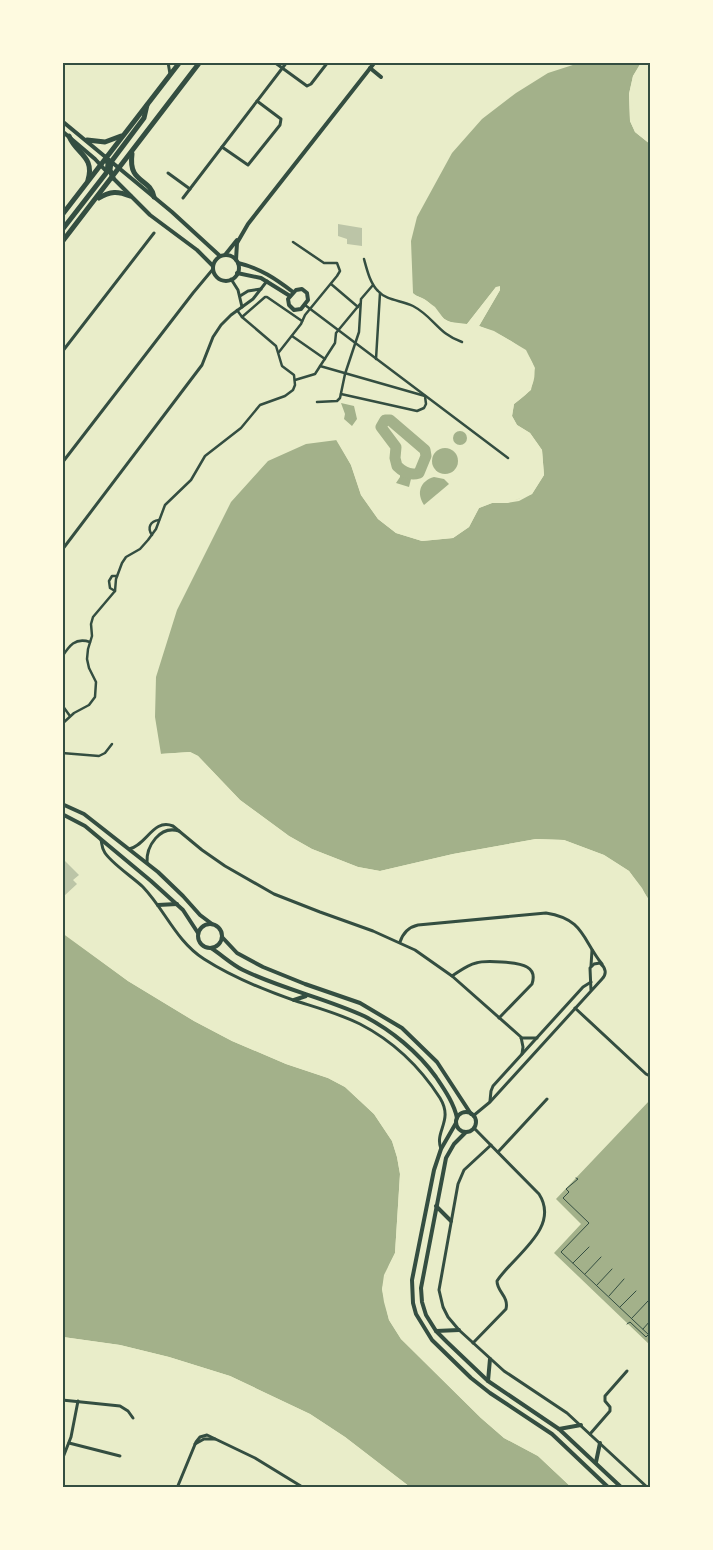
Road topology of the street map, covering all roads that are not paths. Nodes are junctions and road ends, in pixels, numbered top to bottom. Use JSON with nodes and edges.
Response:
{"nodes":[{"id":1,"x":168,"y":62,"type":"edge"},
{"id":2,"x":180,"y":62,"type":"edge"},
{"id":3,"x":200,"y":62,"type":"edge"},
{"id":4,"x":274,"y":62,"type":"edge"},
{"id":5,"x":287,"y":62,"type":"edge"},
{"id":6,"x":328,"y":62,"type":"edge"},
{"id":7,"x":375,"y":62,"type":"edge"},
{"id":8,"x":370,"y":68,"type":"junction"},
{"id":9,"x":282,"y":69,"type":"junction"},
{"id":10,"x":169,"y":76,"type":"junction"},
{"id":11,"x":381,"y":77,"type":"dead end"},
{"id":12,"x":257,"y":101,"type":"junction"},
{"id":13,"x":147,"y":105,"type":"junction"},
{"id":14,"x":62,"y":121,"type":"edge"},
{"id":15,"x":62,"y":131,"type":"edge"},
{"id":16,"x":127,"y":131,"type":"junction"},
{"id":17,"x":69,"y":136,"type":"junction"},
{"id":18,"x":87,"y":140,"type":"junction"},
{"id":19,"x":222,"y":147,"type":"junction"},
{"id":20,"x":132,"y":151,"type":"junction"},
{"id":21,"x":106,"y":157,"type":"junction"},
{"id":22,"x":111,"y":162,"type":"junction"},
{"id":23,"x":101,"y":165,"type":"junction"},
{"id":24,"x":119,"y":169,"type":"junction"},
{"id":25,"x":107,"y":172,"type":"junction"},
{"id":26,"x":168,"y":173,"type":"dead end"},
{"id":27,"x":112,"y":178,"type":"junction"},
{"id":28,"x":87,"y":183,"type":"junction"},
{"id":29,"x":190,"y":189,"type":"junction"},
{"id":30,"x":130,"y":196,"type":"junction"},
{"id":31,"x":154,"y":197,"type":"junction"},
{"id":32,"x":182,"y":198,"type":"dead end"},
{"id":33,"x":94,"y":201,"type":"junction"},
{"id":34,"x":62,"y":215,"type":"edge"},
{"id":35,"x":62,"y":230,"type":"edge"},
{"id":36,"x":154,"y":234,"type":"dead end"},
{"id":37,"x":239,"y":238,"type":"junction"},
{"id":38,"x":62,"y":242,"type":"edge"},
{"id":39,"x":293,"y":242,"type":"dead end"},
{"id":40,"x":225,"y":255,"type":"junction"},
{"id":41,"x":220,"y":256,"type":"junction"},
{"id":42,"x":364,"y":260,"type":"dead end"},
{"id":43,"x":237,"y":261,"type":"junction"},
{"id":44,"x":213,"y":267,"type":"junction"},
{"id":45,"x":237,"y":273,"type":"junction"},
{"id":46,"x":231,"y":279,"type":"junction"},
{"id":47,"x":267,"y":281,"type":"junction"},
{"id":48,"x":331,"y":284,"type":"junction"},
{"id":49,"x":373,"y":285,"type":"junction"},
{"id":50,"x":261,"y":289,"type":"junction"},
{"id":51,"x":380,"y":293,"type":"junction"},
{"id":52,"x":292,"y":294,"type":"junction"},
{"id":53,"x":240,"y":296,"type":"junction"},
{"id":54,"x":361,"y":303,"type":"junction"},
{"id":55,"x":305,"y":305,"type":"junction"},
{"id":56,"x":242,"y":307,"type":"junction"},
{"id":57,"x":358,"y":307,"type":"junction"},
{"id":58,"x":310,"y":309,"type":"junction"},
{"id":59,"x":237,"y":310,"type":"junction"},
{"id":60,"x":242,"y":317,"type":"junction"},
{"id":61,"x":302,"y":321,"type":"junction"},
{"id":62,"x":338,"y":330,"type":"junction"},
{"id":63,"x":292,"y":336,"type":"junction"},
{"id":64,"x":62,"y":342,"type":"edge"},
{"id":65,"x":462,"y":342,"type":"dead end"},
{"id":66,"x":356,"y":343,"type":"junction"},
{"id":67,"x":67,"y":346,"type":"junction"},
{"id":68,"x":62,"y":352,"type":"edge"},
{"id":69,"x":279,"y":352,"type":"junction"},
{"id":70,"x":325,"y":359,"type":"junction"},
{"id":71,"x":376,"y":359,"type":"junction"},
{"id":72,"x":320,"y":366,"type":"junction"},
{"id":73,"x":345,"y":374,"type":"junction"},
{"id":74,"x":295,"y":380,"type":"junction"},
{"id":75,"x":341,"y":394,"type":"junction"},
{"id":76,"x":426,"y":396,"type":"junction"},
{"id":77,"x":317,"y":402,"type":"dead end"},
{"id":78,"x":508,"y":458,"type":"dead end"},
{"id":79,"x":62,"y":463,"type":"edge"},
{"id":80,"x":159,"y":520,"type":"junction"},
{"id":81,"x":152,"y":535,"type":"junction"},
{"id":82,"x":62,"y":550,"type":"edge"},
{"id":83,"x":117,"y":576,"type":"junction"},
{"id":84,"x":115,"y":591,"type":"junction"},
{"id":85,"x":90,"y":642,"type":"junction"},
{"id":86,"x":62,"y":657,"type":"edge"},
{"id":87,"x":62,"y":705,"type":"edge"},
{"id":88,"x":70,"y":716,"type":"junction"},
{"id":89,"x":62,"y":724,"type":"edge"},
{"id":90,"x":112,"y":744,"type":"dead end"},
{"id":91,"x":62,"y":752,"type":"edge"},
{"id":92,"x":62,"y":804,"type":"edge"},
{"id":93,"x":62,"y":814,"type":"edge"},
{"id":94,"x":181,"y":832,"type":"junction"},
{"id":95,"x":101,"y":840,"type":"junction"},
{"id":96,"x":128,"y":849,"type":"junction"},
{"id":97,"x":147,"y":864,"type":"junction"},
{"id":98,"x":177,"y":904,"type":"junction"},
{"id":99,"x":158,"y":905,"type":"junction"},
{"id":100,"x":212,"y":924,"type":"junction"},
{"id":101,"x":198,"y":933,"type":"junction"},
{"id":102,"x":222,"y":937,"type":"junction"},
{"id":103,"x":400,"y":942,"type":"junction"},
{"id":104,"x":211,"y":948,"type":"junction"},
{"id":105,"x":592,"y":950,"type":"junction"},
{"id":106,"x":602,"y":965,"type":"junction"},
{"id":107,"x":590,"y":967,"type":"junction"},
{"id":108,"x":452,"y":976,"type":"junction"},
{"id":109,"x":591,"y":982,"type":"junction"},
{"id":110,"x":590,"y":991,"type":"junction"},
{"id":111,"x":307,"y":996,"type":"junction"},
{"id":112,"x":294,"y":1000,"type":"junction"},
{"id":113,"x":575,"y":1008,"type":"junction"},
{"id":114,"x":499,"y":1018,"type":"junction"},
{"id":115,"x":521,"y":1037,"type":"junction"},
{"id":116,"x":537,"y":1038,"type":"junction"},
{"id":117,"x":522,"y":1054,"type":"junction"},
{"id":118,"x":650,"y":1076,"type":"edge"},
{"id":119,"x":547,"y":1099,"type":"dead end"},
{"id":120,"x":490,"y":1102,"type":"junction"},
{"id":121,"x":472,"y":1115,"type":"junction"},
{"id":122,"x":457,"y":1118,"type":"junction"},
{"id":123,"x":456,"y":1123,"type":"junction"},
{"id":124,"x":474,"y":1128,"type":"junction"},
{"id":125,"x":466,"y":1132,"type":"junction"},
{"id":126,"x":490,"y":1145,"type":"junction"},
{"id":127,"x":441,"y":1149,"type":"junction"},
{"id":128,"x":498,"y":1152,"type":"junction"},
{"id":129,"x":436,"y":1206,"type":"junction"},
{"id":130,"x":450,"y":1221,"type":"junction"},
{"id":131,"x":459,"y":1330,"type":"junction"},
{"id":132,"x":436,"y":1331,"type":"junction"},
{"id":133,"x":473,"y":1343,"type":"junction"},
{"id":134,"x":490,"y":1359,"type":"junction"},
{"id":135,"x":627,"y":1371,"type":"dead end"},
{"id":136,"x":488,"y":1381,"type":"junction"},
{"id":137,"x":62,"y":1400,"type":"edge"},
{"id":138,"x":78,"y":1401,"type":"junction"},
{"id":139,"x":134,"y":1418,"type":"dead end"},
{"id":140,"x":582,"y":1425,"type":"junction"},
{"id":141,"x":560,"y":1429,"type":"junction"},
{"id":142,"x":590,"y":1434,"type":"junction"},
{"id":143,"x":69,"y":1443,"type":"junction"},
{"id":144,"x":600,"y":1443,"type":"junction"},
{"id":145,"x":120,"y":1456,"type":"dead end"},
{"id":146,"x":62,"y":1460,"type":"edge"},
{"id":147,"x":596,"y":1462,"type":"junction"},
{"id":148,"x":179,"y":1488,"type":"edge"},
{"id":149,"x":304,"y":1488,"type":"edge"},
{"id":150,"x":609,"y":1488,"type":"edge"},
{"id":151,"x":622,"y":1488,"type":"edge"},
{"id":152,"x":648,"y":1488,"type":"edge"}],
"edges":[{"from":1,"to":10,"type":"street"},
{"from":2,"to":10,"type":"main road"},
{"from":3,"to":20,"type":"main road"},
{"from":4,"to":9,"type":"street"},
{"from":5,"to":9,"type":"street"},
{"from":6,"to":9,"type":"street"},
{"from":7,"to":8,"type":"street"},
{"from":8,"to":11,"type":"street"},
{"from":8,"to":37,"type":"street"},
{"from":9,"to":12,"type":"street"},
{"from":10,"to":13,"type":"main road"},
{"from":12,"to":19,"type":"street"},
{"from":12,"to":19,"type":"street"},
{"from":13,"to":16,"type":"main road"},
{"from":13,"to":22,"type":"main road"},
{"from":14,"to":18,"type":"street"},
{"from":15,"to":17,"type":"street"},
{"from":16,"to":18,"type":"main road"},
{"from":16,"to":21,"type":"main road"},
{"from":17,"to":23,"type":"street"},
{"from":17,"to":28,"type":"main road"},
{"from":18,"to":21,"type":"street"},
{"from":19,"to":29,"type":"street"},
{"from":20,"to":24,"type":"main road"},
{"from":20,"to":31,"type":"main road"},
{"from":21,"to":22,"type":"street"},
{"from":21,"to":23,"type":"main road"},
{"from":21,"to":25,"type":"main road"},
{"from":22,"to":24,"type":"street"},
{"from":22,"to":27,"type":"main road"},
{"from":23,"to":25,"type":"street"},
{"from":23,"to":28,"type":"main road"},
{"from":24,"to":27,"type":"main road"},
{"from":24,"to":31,"type":"street"},
{"from":25,"to":27,"type":"street"},
{"from":25,"to":35,"type":"main road"},
{"from":26,"to":29,"type":"street"},
{"from":27,"to":30,"type":"street"},
{"from":27,"to":33,"type":"main road"},
{"from":28,"to":34,"type":"main road"},
{"from":29,"to":32,"type":"street"},
{"from":30,"to":33,"type":"main road"},
{"from":30,"to":44,"type":"street"},
{"from":31,"to":41,"type":"street"},
{"from":33,"to":38,"type":"main road"},
{"from":36,"to":67,"type":"street"},
{"from":37,"to":40,"type":"street"},
{"from":37,"to":43,"type":"street"},
{"from":39,"to":48,"type":"street"},
{"from":40,"to":41,"type":"street"},
{"from":40,"to":43,"type":"street"},
{"from":41,"to":44,"type":"street"},
{"from":42,"to":49,"type":"street"},
{"from":43,"to":45,"type":"street"},
{"from":43,"to":52,"type":"street"},
{"from":44,"to":46,"type":"street"},
{"from":44,"to":79,"type":"street"},
{"from":45,"to":46,"type":"street"},
{"from":45,"to":47,"type":"street"},
{"from":46,"to":53,"type":"street"},
{"from":47,"to":50,"type":"street"},
{"from":47,"to":52,"type":"street"},
{"from":48,"to":57,"type":"street"},
{"from":48,"to":58,"type":"street"},
{"from":49,"to":51,"type":"street"},
{"from":49,"to":54,"type":"street"},
{"from":50,"to":53,"type":"street"},
{"from":50,"to":56,"type":"street"},
{"from":51,"to":65,"type":"street"},
{"from":51,"to":71,"type":"street"},
{"from":52,"to":55,"type":"street"},
{"from":52,"to":55,"type":"street"},
{"from":53,"to":56,"type":"street"},
{"from":54,"to":57,"type":"street"},
{"from":54,"to":66,"type":"street"},
{"from":55,"to":58,"type":"street"},
{"from":56,"to":59,"type":"street"},
{"from":57,"to":62,"type":"street"},
{"from":58,"to":61,"type":"street"},
{"from":58,"to":62,"type":"street"},
{"from":59,"to":60,"type":"street"},
{"from":59,"to":82,"type":"street"},
{"from":60,"to":61,"type":"street"},
{"from":60,"to":69,"type":"street"},
{"from":61,"to":63,"type":"street"},
{"from":62,"to":66,"type":"street"},
{"from":62,"to":70,"type":"street"},
{"from":63,"to":69,"type":"street"},
{"from":63,"to":70,"type":"street"},
{"from":64,"to":67,"type":"street"},
{"from":66,"to":71,"type":"street"},
{"from":66,"to":73,"type":"street"},
{"from":67,"to":68,"type":"street"},
{"from":69,"to":74,"type":"street"},
{"from":70,"to":72,"type":"street"},
{"from":71,"to":76,"type":"street"},
{"from":72,"to":73,"type":"street"},
{"from":72,"to":74,"type":"street"},
{"from":73,"to":75,"type":"street"},
{"from":73,"to":76,"type":"street"},
{"from":74,"to":80,"type":"street"},
{"from":75,"to":76,"type":"street"},
{"from":75,"to":77,"type":"street"},
{"from":76,"to":78,"type":"street"},
{"from":80,"to":81,"type":"street"},
{"from":80,"to":81,"type":"street"},
{"from":81,"to":83,"type":"street"},
{"from":83,"to":84,"type":"street"},
{"from":83,"to":84,"type":"street"},
{"from":84,"to":85,"type":"street"},
{"from":85,"to":86,"type":"street"},
{"from":85,"to":88,"type":"street"},
{"from":87,"to":88,"type":"street"},
{"from":88,"to":89,"type":"street"},
{"from":90,"to":91,"type":"street"},
{"from":92,"to":96,"type":"street"},
{"from":93,"to":95,"type":"street"},
{"from":94,"to":96,"type":"street"},
{"from":94,"to":97,"type":"street"},
{"from":94,"to":103,"type":"street"},
{"from":95,"to":98,"type":"street"},
{"from":95,"to":99,"type":"street"},
{"from":96,"to":97,"type":"street"},
{"from":97,"to":100,"type":"street"},
{"from":98,"to":99,"type":"street"},
{"from":98,"to":101,"type":"street"},
{"from":99,"to":112,"type":"street"},
{"from":100,"to":101,"type":"street"},
{"from":100,"to":102,"type":"street"},
{"from":101,"to":104,"type":"street"},
{"from":102,"to":104,"type":"street"},
{"from":102,"to":121,"type":"street"},
{"from":103,"to":105,"type":"street"},
{"from":103,"to":108,"type":"street"},
{"from":104,"to":111,"type":"street"},
{"from":105,"to":106,"type":"street"},
{"from":105,"to":107,"type":"street"},
{"from":106,"to":107,"type":"street"},
{"from":106,"to":110,"type":"street"},
{"from":107,"to":109,"type":"street"},
{"from":108,"to":114,"type":"street"},
{"from":108,"to":114,"type":"street"},
{"from":109,"to":110,"type":"street"},
{"from":109,"to":116,"type":"street"},
{"from":110,"to":113,"type":"street"},
{"from":111,"to":112,"type":"street"},
{"from":111,"to":122,"type":"street"},
{"from":112,"to":127,"type":"street"},
{"from":113,"to":118,"type":"street"},
{"from":113,"to":120,"type":"street"},
{"from":114,"to":115,"type":"street"},
{"from":115,"to":116,"type":"street"},
{"from":115,"to":117,"type":"street"},
{"from":116,"to":117,"type":"street"},
{"from":117,"to":120,"type":"street"},
{"from":119,"to":128,"type":"street"},
{"from":120,"to":121,"type":"street"},
{"from":121,"to":122,"type":"street"},
{"from":121,"to":124,"type":"street"},
{"from":122,"to":123,"type":"street"},
{"from":123,"to":125,"type":"street"},
{"from":123,"to":127,"type":"street"},
{"from":124,"to":125,"type":"street"},
{"from":124,"to":126,"type":"street"},
{"from":125,"to":129,"type":"street"},
{"from":126,"to":128,"type":"street"},
{"from":126,"to":130,"type":"street"},
{"from":127,"to":150,"type":"street"},
{"from":128,"to":133,"type":"street"},
{"from":129,"to":130,"type":"street"},
{"from":129,"to":132,"type":"street"},
{"from":130,"to":131,"type":"street"},
{"from":131,"to":132,"type":"street"},
{"from":131,"to":133,"type":"street"},
{"from":132,"to":136,"type":"street"},
{"from":133,"to":134,"type":"street"},
{"from":134,"to":136,"type":"street"},
{"from":134,"to":140,"type":"street"},
{"from":135,"to":142,"type":"street"},
{"from":136,"to":141,"type":"street"},
{"from":137,"to":138,"type":"street"},
{"from":138,"to":139,"type":"street"},
{"from":138,"to":143,"type":"street"},
{"from":140,"to":141,"type":"street"},
{"from":140,"to":142,"type":"street"},
{"from":141,"to":147,"type":"street"},
{"from":142,"to":144,"type":"street"},
{"from":143,"to":145,"type":"street"},
{"from":143,"to":146,"type":"street"},
{"from":144,"to":147,"type":"street"},
{"from":144,"to":152,"type":"street"},
{"from":147,"to":151,"type":"street"},
{"from":148,"to":149,"type":"street"}]}
